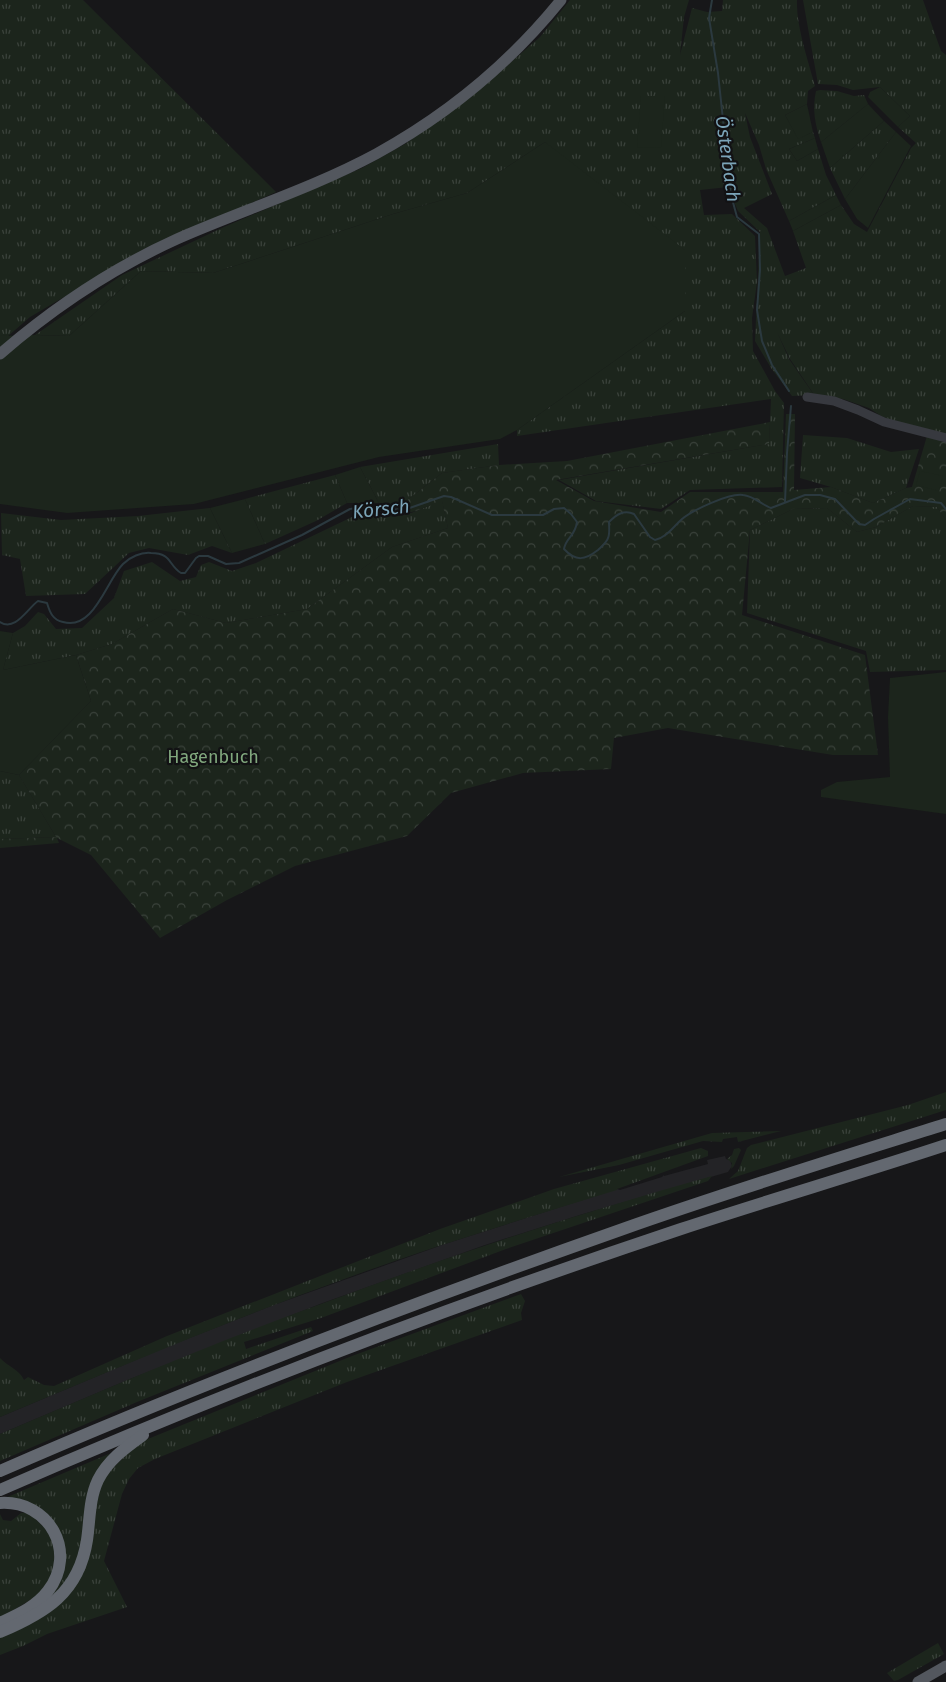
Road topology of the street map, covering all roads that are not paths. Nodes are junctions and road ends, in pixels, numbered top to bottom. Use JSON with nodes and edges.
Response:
{"nodes":[{"id":1,"x":561,"y":0,"type":"edge"},
{"id":2,"x":0,"y":354,"type":"edge"},
{"id":3,"x":807,"y":397,"type":"dead end"},
{"id":4,"x":946,"y":438,"type":"edge"},
{"id":5,"x":946,"y":1124,"type":"edge"},
{"id":6,"x":946,"y":1145,"type":"edge"},
{"id":7,"x":162,"y":1422,"type":"junction"},
{"id":8,"x":0,"y":1471,"type":"edge"},
{"id":9,"x":0,"y":1490,"type":"edge"},
{"id":10,"x":0,"y":1503,"type":"edge"},
{"id":11,"x":0,"y":1623,"type":"edge"},
{"id":12,"x":0,"y":1632,"type":"edge"},
{"id":13,"x":946,"y":1666,"type":"edge"},
{"id":14,"x":918,"y":1682,"type":"edge"}],
"edges":[{"from":1,"to":2,"type":"main road"},
{"from":3,"to":4,"type":"street"},
{"from":5,"to":8,"type":"highway"},
{"from":6,"to":7,"type":"highway"},
{"from":7,"to":9,"type":"highway"},
{"from":7,"to":12,"type":"highway"},
{"from":10,"to":11,"type":"highway"},
{"from":13,"to":14,"type":"main road"}]}
